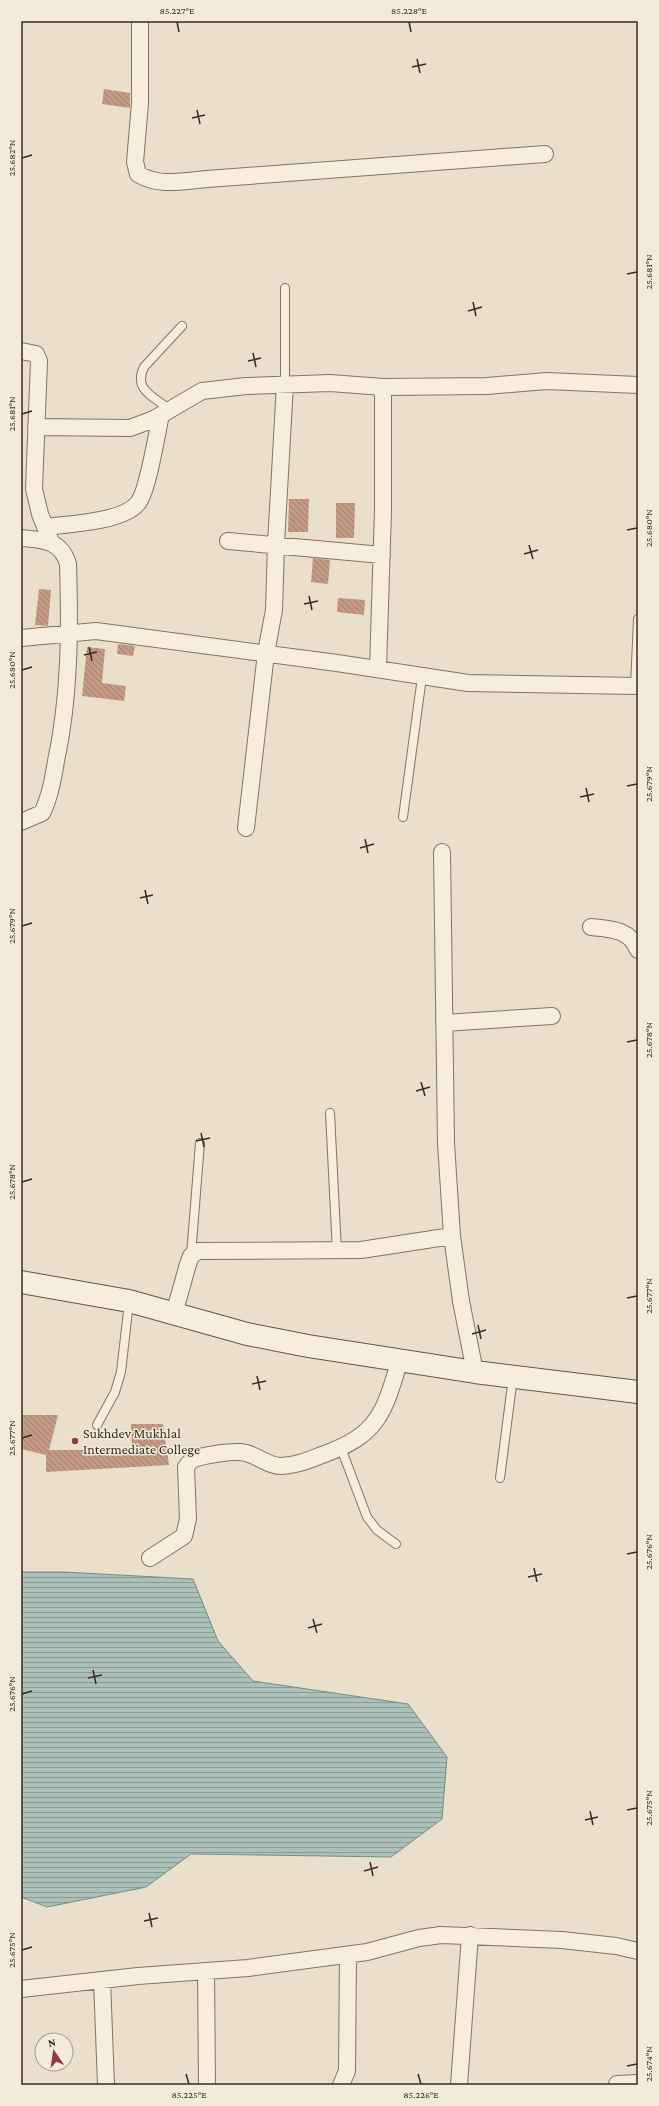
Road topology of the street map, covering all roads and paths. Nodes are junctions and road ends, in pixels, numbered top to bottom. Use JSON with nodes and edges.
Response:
{"nodes":[{"id":1,"x":140,"y":21,"type":"edge"},
{"id":2,"x":545,"y":154,"type":"dead end"},
{"id":3,"x":285,"y":288,"type":"dead end"},
{"id":4,"x":182,"y":326,"type":"dead end"},
{"id":5,"x":21,"y":351,"type":"edge"},
{"id":6,"x":285,"y":384,"type":"junction"},
{"id":7,"x":638,"y":385,"type":"edge"},
{"id":8,"x":383,"y":387,"type":"junction"},
{"id":9,"x":165,"y":412,"type":"junction"},
{"id":10,"x":36,"y":427,"type":"junction"},
{"id":11,"x":45,"y":527,"type":"junction"},
{"id":12,"x":21,"y":538,"type":"edge"},
{"id":13,"x":228,"y":541,"type":"dead end"},
{"id":14,"x":51,"y":542,"type":"junction"},
{"id":15,"x":276,"y":544,"type":"junction"},
{"id":16,"x":382,"y":555,"type":"junction"},
{"id":17,"x":638,"y":619,"type":"edge"},
{"id":18,"x":70,"y":633,"type":"junction"},
{"id":19,"x":21,"y":638,"type":"edge"},
{"id":20,"x":266,"y":653,"type":"junction"},
{"id":21,"x":378,"y":669,"type":"junction"},
{"id":22,"x":422,"y":677,"type":"junction"},
{"id":23,"x":636,"y":686,"type":"edge"},
{"id":24,"x":403,"y":817,"type":"dead end"},
{"id":25,"x":21,"y":822,"type":"edge"},
{"id":26,"x":246,"y":828,"type":"dead end"},
{"id":27,"x":442,"y":852,"type":"dead end"},
{"id":28,"x":591,"y":927,"type":"dead end"},
{"id":29,"x":638,"y":950,"type":"edge"},
{"id":30,"x":552,"y":1016,"type":"dead end"},
{"id":31,"x":444,"y":1023,"type":"junction"},
{"id":32,"x":330,"y":1113,"type":"dead end"},
{"id":33,"x":200,"y":1143,"type":"dead end"},
{"id":34,"x":452,"y":1236,"type":"junction"},
{"id":35,"x":337,"y":1252,"type":"junction"},
{"id":36,"x":191,"y":1256,"type":"junction"},
{"id":37,"x":21,"y":1282,"type":"edge"},
{"id":38,"x":129,"y":1301,"type":"junction"},
{"id":39,"x":174,"y":1314,"type":"junction"},
{"id":40,"x":400,"y":1360,"type":"junction"},
{"id":41,"x":475,"y":1372,"type":"junction"},
{"id":42,"x":513,"y":1376,"type":"junction"},
{"id":43,"x":638,"y":1392,"type":"edge"},
{"id":44,"x":97,"y":1425,"type":"dead end"},
{"id":45,"x":341,"y":1448,"type":"junction"},
{"id":46,"x":500,"y":1478,"type":"dead end"},
{"id":47,"x":396,"y":1544,"type":"dead end"},
{"id":48,"x":150,"y":1558,"type":"dead end"},
{"id":49,"x":470,"y":1935,"type":"junction"},
{"id":50,"x":638,"y":1951,"type":"edge"},
{"id":51,"x":348,"y":1954,"type":"junction"},
{"id":52,"x":206,"y":1971,"type":"junction"},
{"id":53,"x":102,"y":1980,"type":"junction"},
{"id":54,"x":21,"y":1989,"type":"edge"},
{"id":55,"x":638,"y":2083,"type":"edge"},
{"id":56,"x":618,"y":2084,"type":"dead end"},
{"id":57,"x":106,"y":2085,"type":"edge"},
{"id":58,"x":207,"y":2085,"type":"edge"},
{"id":59,"x":341,"y":2085,"type":"edge"},
{"id":60,"x":459,"y":2085,"type":"edge"}],
"edges":[{"from":1,"to":2,"type":"street"},
{"from":3,"to":6,"type":"lane"},
{"from":4,"to":9,"type":"lane"},
{"from":5,"to":10,"type":"street"},
{"from":6,"to":8,"type":"street"},
{"from":6,"to":9,"type":"street"},
{"from":6,"to":15,"type":"street"},
{"from":7,"to":8,"type":"street"},
{"from":8,"to":16,"type":"street"},
{"from":9,"to":10,"type":"street"},
{"from":9,"to":11,"type":"street"},
{"from":10,"to":11,"type":"street"},
{"from":11,"to":14,"type":"street"},
{"from":12,"to":14,"type":"street"},
{"from":13,"to":15,"type":"street"},
{"from":14,"to":18,"type":"street"},
{"from":15,"to":16,"type":"street"},
{"from":15,"to":20,"type":"street"},
{"from":16,"to":21,"type":"street"},
{"from":17,"to":23,"type":"lane"},
{"from":18,"to":19,"type":"street"},
{"from":18,"to":20,"type":"street"},
{"from":18,"to":25,"type":"street"},
{"from":20,"to":21,"type":"street"},
{"from":20,"to":26,"type":"street"},
{"from":21,"to":22,"type":"street"},
{"from":22,"to":23,"type":"street"},
{"from":22,"to":24,"type":"lane"},
{"from":27,"to":31,"type":"street"},
{"from":28,"to":29,"type":"street"},
{"from":30,"to":31,"type":"street"},
{"from":31,"to":34,"type":"street"},
{"from":32,"to":35,"type":"lane"},
{"from":33,"to":36,"type":"lane"},
{"from":34,"to":35,"type":"street"},
{"from":34,"to":41,"type":"street"},
{"from":35,"to":36,"type":"street"},
{"from":36,"to":39,"type":"street"},
{"from":37,"to":38,"type":"main road"},
{"from":38,"to":39,"type":"main road"},
{"from":38,"to":44,"type":"lane"},
{"from":39,"to":40,"type":"main road"},
{"from":40,"to":41,"type":"main road"},
{"from":40,"to":45,"type":"street"},
{"from":41,"to":42,"type":"main road"},
{"from":42,"to":43,"type":"main road"},
{"from":42,"to":46,"type":"lane"},
{"from":45,"to":47,"type":"lane"},
{"from":45,"to":48,"type":"street"},
{"from":49,"to":50,"type":"street"},
{"from":49,"to":51,"type":"street"},
{"from":49,"to":60,"type":"street"},
{"from":51,"to":52,"type":"street"},
{"from":51,"to":59,"type":"street"},
{"from":52,"to":53,"type":"street"},
{"from":52,"to":58,"type":"street"},
{"from":53,"to":54,"type":"street"},
{"from":53,"to":57,"type":"street"},
{"from":55,"to":56,"type":"street"}]}
